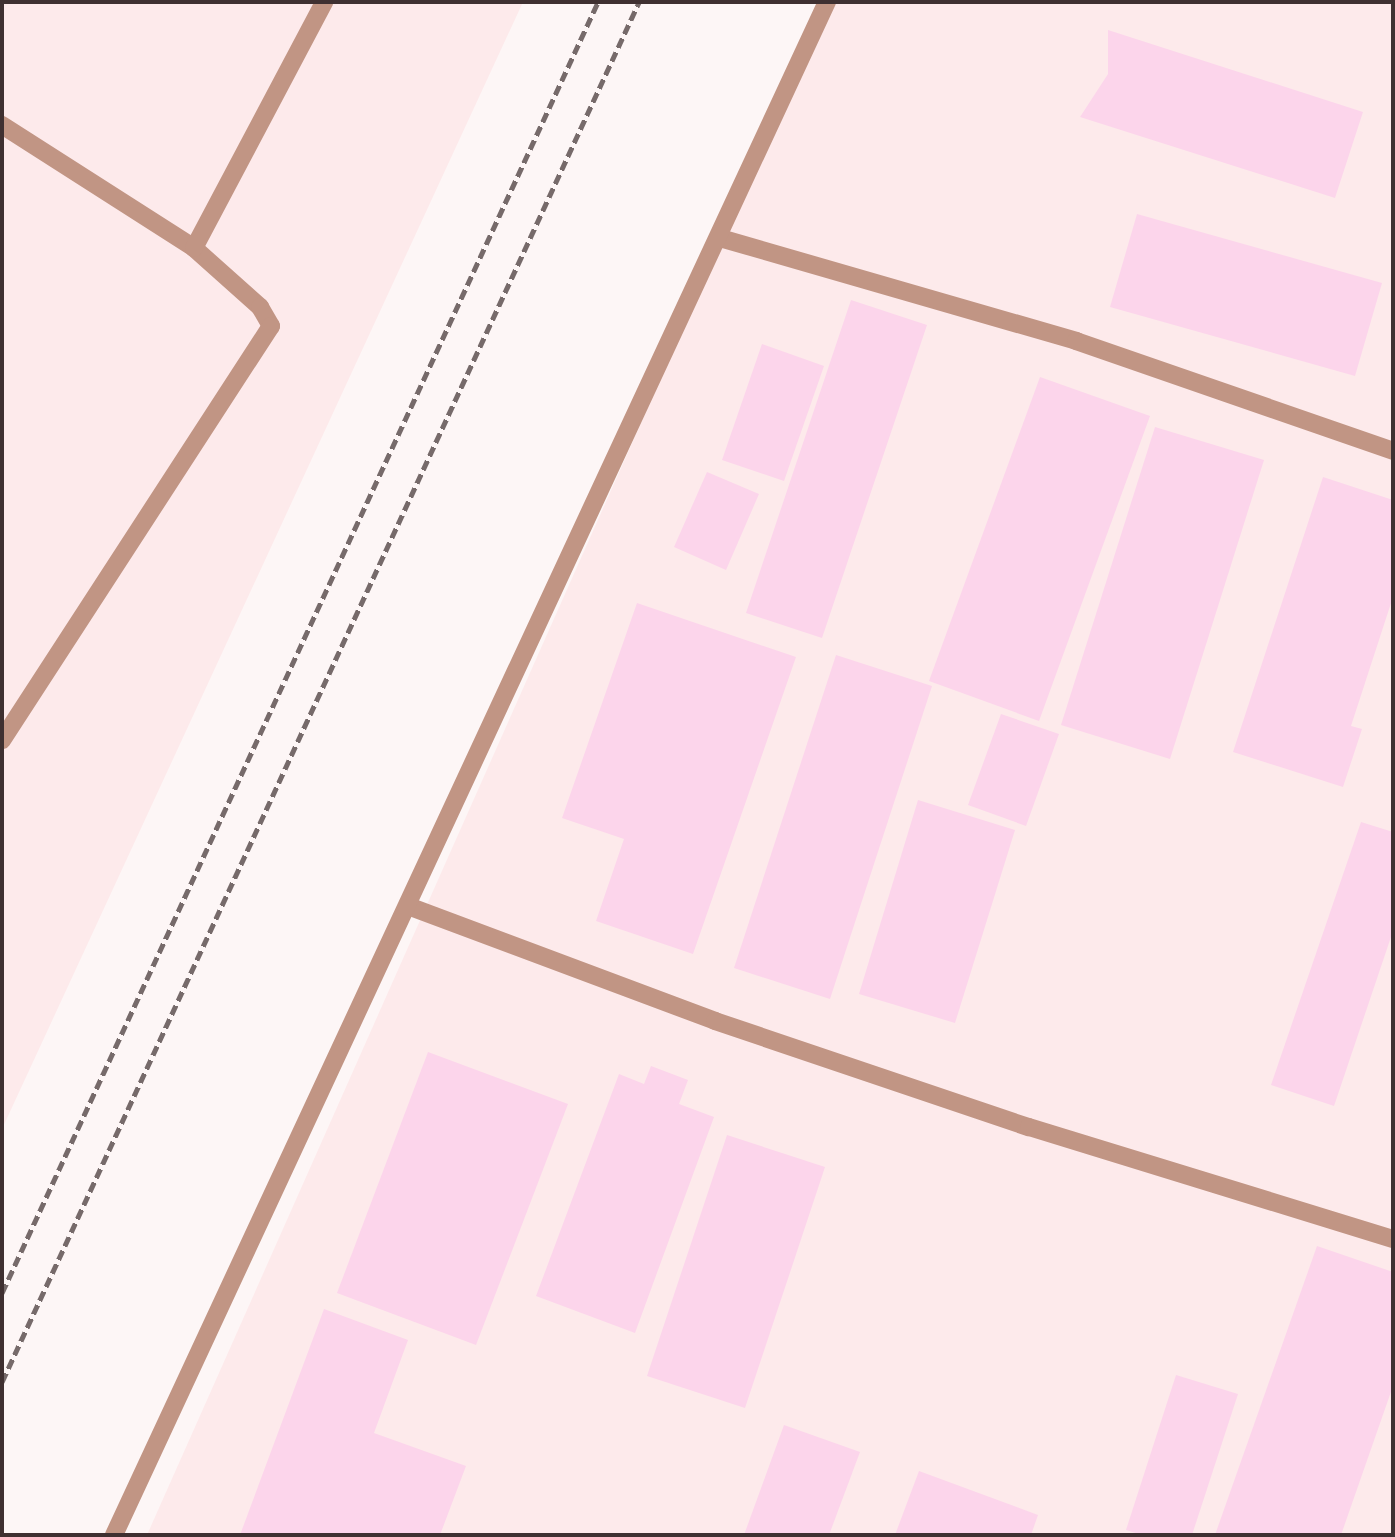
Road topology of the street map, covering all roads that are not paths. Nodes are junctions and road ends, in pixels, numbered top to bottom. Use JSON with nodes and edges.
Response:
{"nodes":[{"id":1,"x":324,"y":2,"type":"edge"},
{"id":2,"x":827,"y":2,"type":"edge"},
{"id":3,"x":2,"y":125,"type":"edge"},
{"id":4,"x":720,"y":238,"type":"junction"},
{"id":5,"x":194,"y":248,"type":"junction"},
{"id":6,"x":1393,"y":451,"type":"edge"},
{"id":7,"x":2,"y":740,"type":"edge"},
{"id":8,"x":408,"y":906,"type":"junction"},
{"id":9,"x":1393,"y":1239,"type":"edge"},
{"id":10,"x":114,"y":1535,"type":"edge"}],
"edges":[{"from":1,"to":5,"type":"street"},
{"from":2,"to":4,"type":"street"},
{"from":3,"to":5,"type":"street"},
{"from":4,"to":6,"type":"street"},
{"from":4,"to":8,"type":"street"},
{"from":5,"to":7,"type":"street"},
{"from":8,"to":9,"type":"street"},
{"from":8,"to":10,"type":"street"}]}
